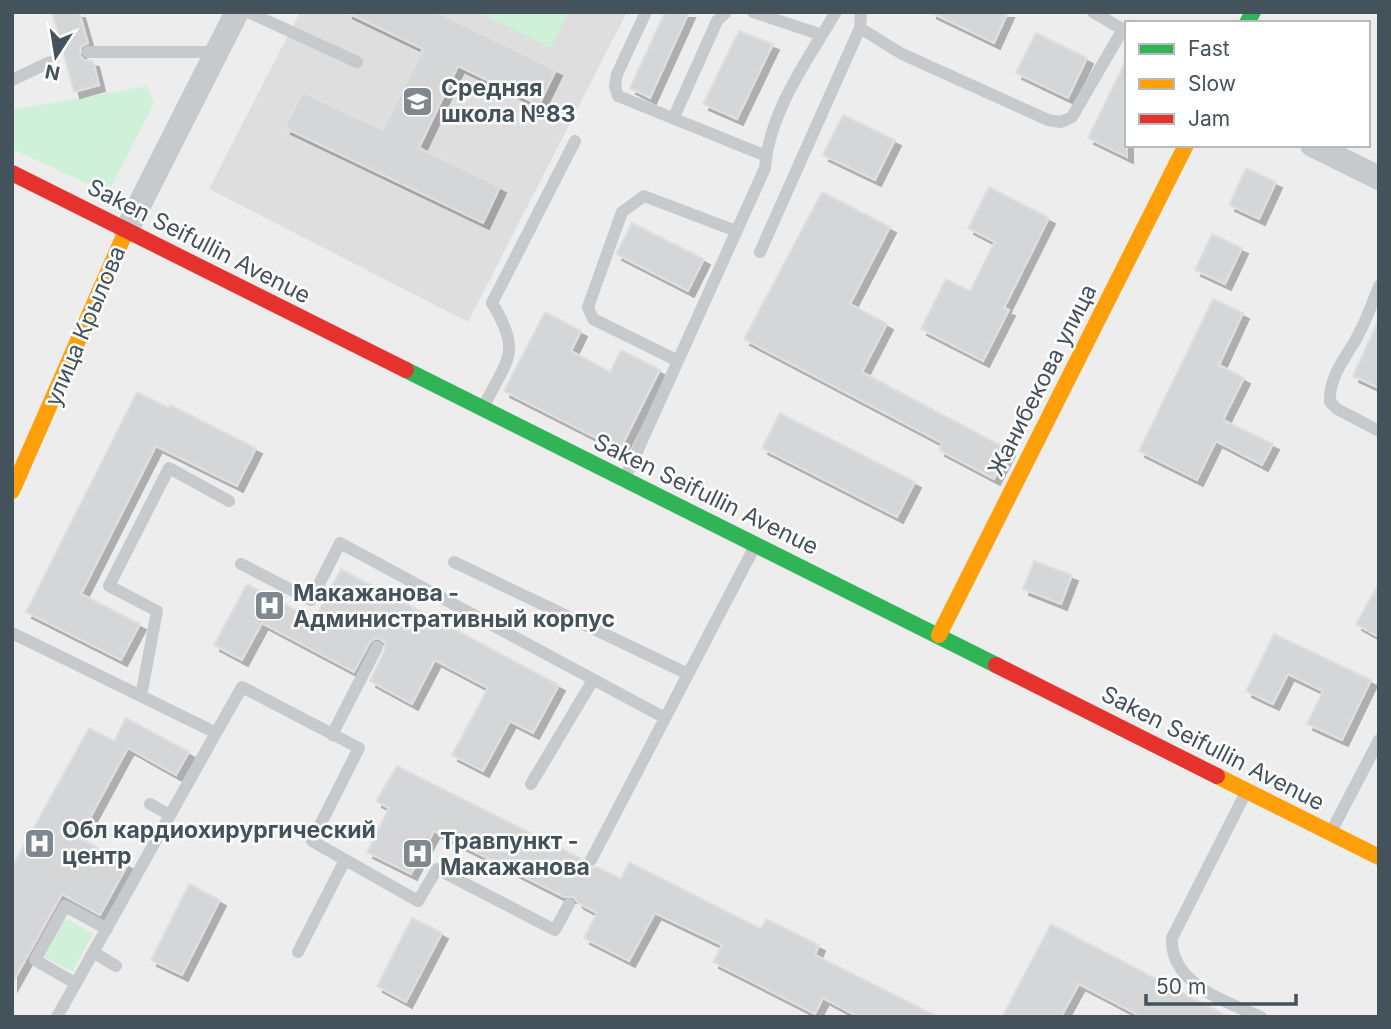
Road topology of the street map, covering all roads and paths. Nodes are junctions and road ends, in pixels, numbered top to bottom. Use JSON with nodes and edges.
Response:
{"nodes":[{"id":1,"x":237,"y":12,"type":"edge"},
{"id":2,"x":248,"y":12,"type":"edge"},
{"id":3,"x":646,"y":12,"type":"edge"},
{"id":4,"x":726,"y":12,"type":"edge"},
{"id":5,"x":753,"y":12,"type":"edge"},
{"id":6,"x":836,"y":12,"type":"edge"},
{"id":7,"x":861,"y":12,"type":"edge"},
{"id":8,"x":1093,"y":12,"type":"edge"},
{"id":9,"x":860,"y":28,"type":"junction"},
{"id":10,"x":1125,"y":30,"type":"edge"},
{"id":11,"x":822,"y":35,"type":"junction"},
{"id":12,"x":88,"y":52,"type":"dead end"},
{"id":13,"x":217,"y":52,"type":"junction"},
{"id":14,"x":50,"y":62,"type":"dead end"},
{"id":15,"x":357,"y":62,"type":"dead end"},
{"id":16,"x":12,"y":80,"type":"edge"},
{"id":17,"x":674,"y":117,"type":"junction"},
{"id":18,"x":575,"y":141,"type":"dead end"},
{"id":19,"x":1185,"y":147,"type":"edge"},
{"id":20,"x":1316,"y":147,"type":"edge"},
{"id":21,"x":766,"y":156,"type":"junction"},
{"id":22,"x":12,"y":173,"type":"edge"},
{"id":23,"x":1379,"y":178,"type":"edge"},
{"id":24,"x":125,"y":231,"type":"junction"},
{"id":25,"x":736,"y":231,"type":"junction"},
{"id":26,"x":761,"y":252,"type":"dead end"},
{"id":27,"x":1379,"y":285,"type":"edge"},
{"id":28,"x":678,"y":361,"type":"junction"},
{"id":29,"x":482,"y":408,"type":"junction"},
{"id":30,"x":1379,"y":431,"type":"edge"},
{"id":31,"x":625,"y":479,"type":"junction"},
{"id":32,"x":13,"y":487,"type":"edge"},
{"id":33,"x":229,"y":501,"type":"dead end"},
{"id":34,"x":755,"y":544,"type":"junction"},
{"id":35,"x":454,"y":562,"type":"dead end"},
{"id":36,"x":241,"y":564,"type":"dead end"},
{"id":37,"x":12,"y":633,"type":"edge"},
{"id":38,"x":939,"y":635,"type":"junction"},
{"id":39,"x":377,"y":648,"type":"dead end"},
{"id":40,"x":688,"y":674,"type":"junction"},
{"id":41,"x":593,"y":680,"type":"junction"},
{"id":42,"x":141,"y":696,"type":"junction"},
{"id":43,"x":665,"y":718,"type":"junction"},
{"id":44,"x":216,"y":733,"type":"junction"},
{"id":45,"x":332,"y":735,"type":"junction"},
{"id":46,"x":1379,"y":740,"type":"edge"},
{"id":47,"x":531,"y":784,"type":"dead end"},
{"id":48,"x":1246,"y":790,"type":"junction"},
{"id":49,"x":150,"y":804,"type":"dead end"},
{"id":50,"x":170,"y":815,"type":"junction"},
{"id":51,"x":1331,"y":833,"type":"junction"},
{"id":52,"x":1379,"y":857,"type":"edge"},
{"id":53,"x":345,"y":860,"type":"junction"},
{"id":54,"x":592,"y":860,"type":"dead end"},
{"id":55,"x":569,"y":904,"type":"dead end"},
{"id":56,"x":107,"y":929,"type":"junction"},
{"id":57,"x":93,"y":952,"type":"junction"},
{"id":58,"x":298,"y":952,"type":"dead end"},
{"id":59,"x":117,"y":966,"type":"dead end"},
{"id":60,"x":75,"y":983,"type":"junction"},
{"id":61,"x":57,"y":1017,"type":"edge"},
{"id":62,"x":1261,"y":1017,"type":"edge"}],
"edges":[{"from":1,"to":13,"type":"street","name":"улица Крылова"},
{"from":2,"to":15,"type":"lane"},
{"from":3,"to":17,"type":"lane"},
{"from":4,"to":17,"type":"lane"},
{"from":5,"to":11,"type":"lane"},
{"from":6,"to":11,"type":"lane"},
{"from":7,"to":9,"type":"lane"},
{"from":8,"to":10,"type":"lane"},
{"from":9,"to":10,"type":"lane"},
{"from":9,"to":26,"type":"lane"},
{"from":11,"to":21,"type":"lane"},
{"from":12,"to":13,"type":"lane"},
{"from":13,"to":24,"type":"street","name":"улица Крылова"},
{"from":14,"to":16,"type":"lane"},
{"from":17,"to":21,"type":"lane"},
{"from":18,"to":29,"type":"lane"},
{"from":19,"to":38,"type":"main road","name":"Жанибекова улица"},
{"from":20,"to":23,"type":"street"},
{"from":21,"to":25,"type":"lane"},
{"from":22,"to":24,"type":"main road","name":"Saken Seifullin Avenue"},
{"from":24,"to":29,"type":"main road","name":"Saken Seifullin Avenue"},
{"from":24,"to":32,"type":"main road","name":"улица Крылова"},
{"from":25,"to":28,"type":"lane"},
{"from":25,"to":28,"type":"lane"},
{"from":27,"to":30,"type":"lane"},
{"from":28,"to":31,"type":"lane"},
{"from":29,"to":31,"type":"main road","name":"Saken Seifullin Avenue"},
{"from":31,"to":34,"type":"main road","name":"Saken Seifullin Avenue"},
{"from":33,"to":42,"type":"lane"},
{"from":34,"to":38,"type":"main road","name":"Saken Seifullin Avenue"},
{"from":34,"to":40,"type":"lane"},
{"from":35,"to":40,"type":"lane"},
{"from":36,"to":41,"type":"lane"},
{"from":37,"to":42,"type":"lane"},
{"from":38,"to":48,"type":"main road","name":"Saken Seifullin Avenue"},
{"from":39,"to":45,"type":"lane"},
{"from":40,"to":43,"type":"lane"},
{"from":41,"to":43,"type":"lane"},
{"from":41,"to":47,"type":"lane"},
{"from":42,"to":44,"type":"lane"},
{"from":43,"to":54,"type":"lane"},
{"from":44,"to":45,"type":"lane"},
{"from":44,"to":50,"type":"lane"},
{"from":45,"to":53,"type":"lane"},
{"from":46,"to":51,"type":"lane"},
{"from":48,"to":51,"type":"main road","name":"Saken Seifullin Avenue"},
{"from":48,"to":62,"type":"lane"},
{"from":49,"to":50,"type":"lane"},
{"from":50,"to":56,"type":"lane"},
{"from":51,"to":52,"type":"main road","name":"Saken Seifullin Avenue"},
{"from":53,"to":55,"type":"lane"},
{"from":53,"to":58,"type":"lane"},
{"from":56,"to":57,"type":"lane"},
{"from":56,"to":60,"type":"lane"},
{"from":57,"to":59,"type":"lane"},
{"from":57,"to":60,"type":"lane"},
{"from":60,"to":61,"type":"lane"}]}
